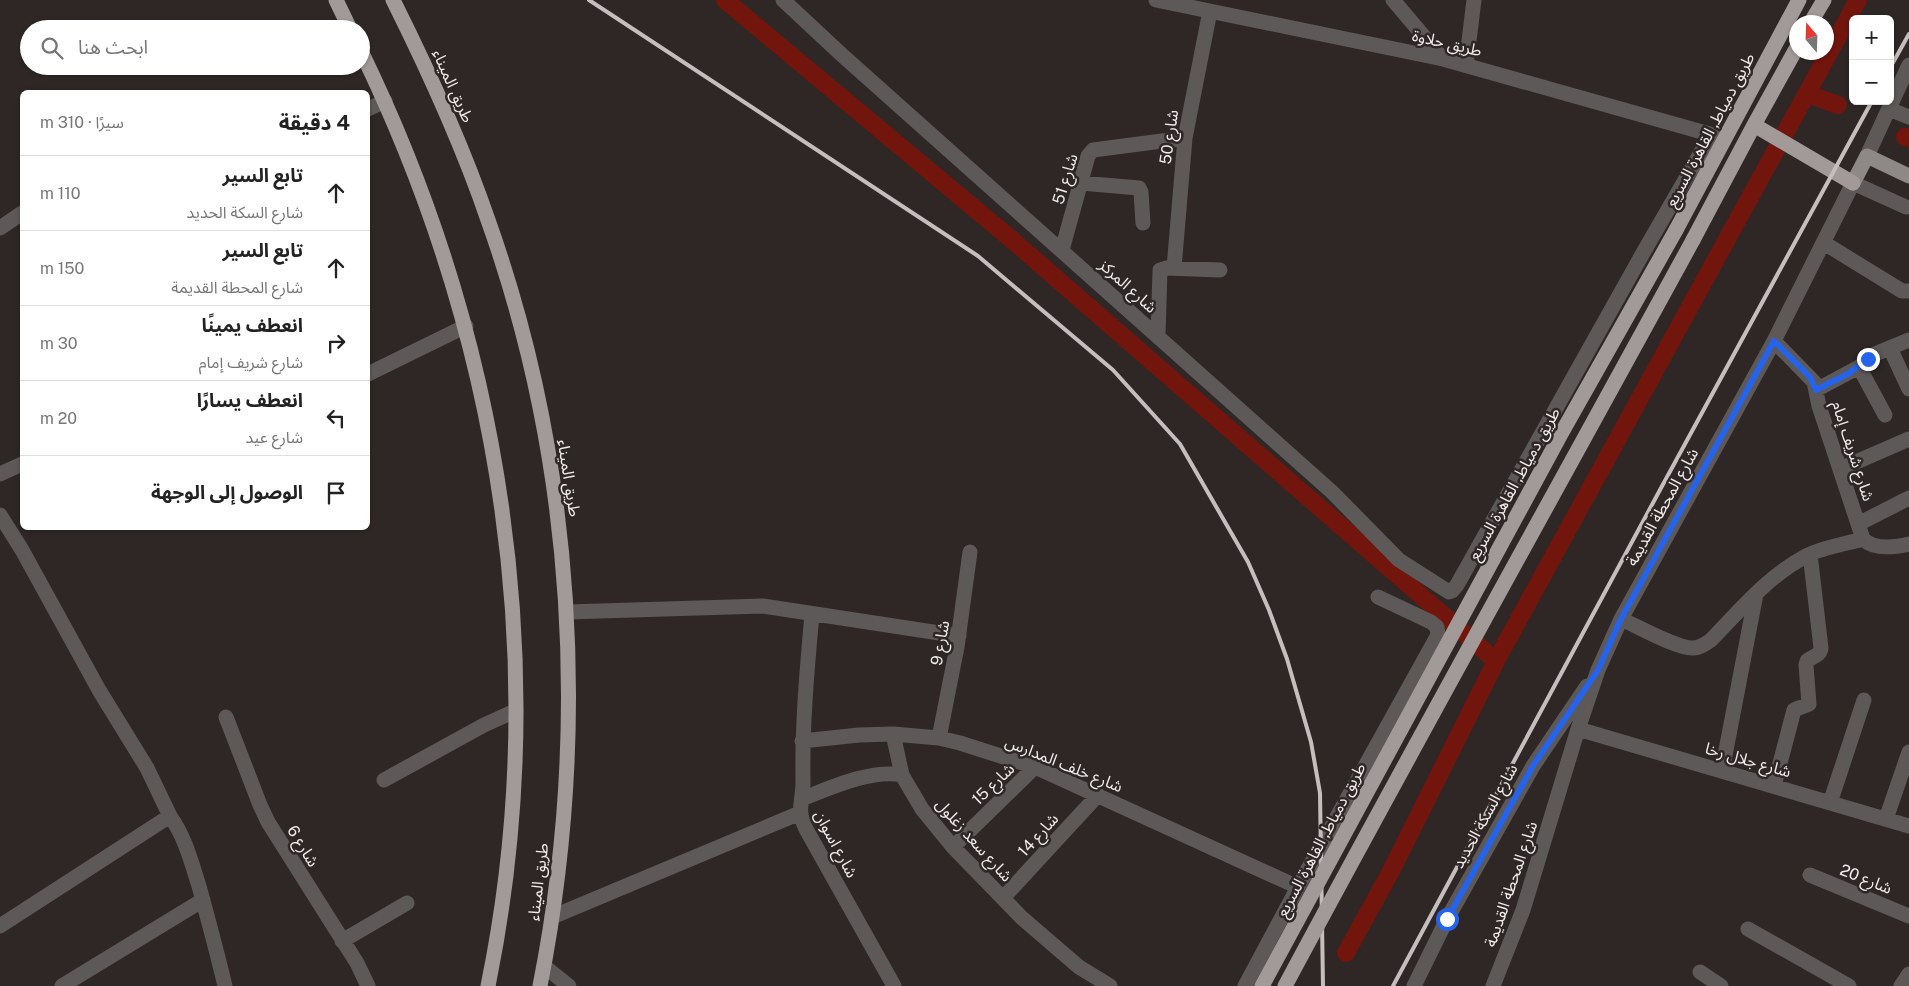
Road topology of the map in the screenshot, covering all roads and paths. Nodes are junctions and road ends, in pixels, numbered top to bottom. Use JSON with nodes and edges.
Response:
{"nodes":[{"id":1,"x":336,"y":0,"type":"edge"},
{"id":2,"x":393,"y":0,"type":"edge"},
{"id":3,"x":783,"y":0,"type":"edge"},
{"id":4,"x":1156,"y":0,"type":"edge"},
{"id":5,"x":1393,"y":0,"type":"edge"},
{"id":6,"x":1474,"y":0,"type":"edge"},
{"id":7,"x":1799,"y":0,"type":"edge"},
{"id":8,"x":1824,"y":0,"type":"edge"},
{"id":9,"x":1182,"y":3,"type":"edge"},
{"id":10,"x":1210,"y":11,"type":"junction"},
{"id":11,"x":1815,"y":15,"type":"edge"},
{"id":12,"x":346,"y":20,"type":"edge"},
{"id":13,"x":1443,"y":59,"type":"junction"},
{"id":14,"x":1790,"y":60,"type":"edge"},
{"id":15,"x":1466,"y":65,"type":"junction"},
{"id":16,"x":1909,"y":65,"type":"edge"},
{"id":17,"x":370,"y":70,"type":"edge"},
{"id":18,"x":385,"y":101,"type":"junction"},
{"id":19,"x":370,"y":108,"type":"edge"},
{"id":20,"x":1889,"y":109,"type":"junction"},
{"id":21,"x":1909,"y":117,"type":"edge"},
{"id":22,"x":1754,"y":125,"type":"junction"},
{"id":23,"x":1718,"y":137,"type":"junction"},
{"id":24,"x":1185,"y":138,"type":"junction"},
{"id":25,"x":1867,"y":156,"type":"junction"},
{"id":26,"x":1909,"y":176,"type":"edge"},
{"id":27,"x":1081,"y":183,"type":"junction"},
{"id":28,"x":1853,"y":183,"type":"junction"},
{"id":29,"x":1906,"y":207,"type":"dead end"},
{"id":30,"x":20,"y":214,"type":"edge"},
{"id":31,"x":1143,"y":223,"type":"dead end"},
{"id":32,"x":0,"y":228,"type":"edge"},
{"id":33,"x":1824,"y":243,"type":"junction"},
{"id":34,"x":1062,"y":250,"type":"junction"},
{"id":35,"x":1174,"y":268,"type":"junction"},
{"id":36,"x":1220,"y":270,"type":"dead end"},
{"id":37,"x":1909,"y":291,"type":"edge"},
{"id":38,"x":466,"y":326,"type":"junction"},
{"id":39,"x":1158,"y":336,"type":"junction"},
{"id":40,"x":1909,"y":340,"type":"edge"},
{"id":41,"x":1774,"y":341,"type":"junction"},
{"id":42,"x":1890,"y":348,"type":"junction"},
{"id":43,"x":1859,"y":367,"type":"junction"},
{"id":44,"x":370,"y":373,"type":"edge"},
{"id":45,"x":1909,"y":389,"type":"edge"},
{"id":46,"x":1816,"y":390,"type":"junction"},
{"id":47,"x":1885,"y":415,"type":"dead end"},
{"id":48,"x":1909,"y":439,"type":"edge"},
{"id":49,"x":20,"y":465,"type":"edge"},
{"id":50,"x":1840,"y":469,"type":"junction"},
{"id":51,"x":0,"y":474,"type":"edge"},
{"id":52,"x":1909,"y":498,"type":"edge"},
{"id":53,"x":0,"y":515,"type":"edge"},
{"id":54,"x":1858,"y":524,"type":"junction"},
{"id":55,"x":1863,"y":540,"type":"junction"},
{"id":56,"x":1909,"y":544,"type":"edge"},
{"id":57,"x":970,"y":552,"type":"dead end"},
{"id":58,"x":1810,"y":554,"type":"junction"},
{"id":59,"x":1756,"y":594,"type":"junction"},
{"id":60,"x":1378,"y":597,"type":"dead end"},
{"id":61,"x":567,"y":612,"type":"junction"},
{"id":62,"x":812,"y":614,"type":"junction"},
{"id":63,"x":1621,"y":619,"type":"junction"},
{"id":64,"x":959,"y":636,"type":"junction"},
{"id":65,"x":1598,"y":670,"type":"junction"},
{"id":66,"x":1864,"y":700,"type":"dead end"},
{"id":67,"x":515,"y":711,"type":"junction"},
{"id":68,"x":226,"y":717,"type":"dead end"},
{"id":69,"x":1578,"y":729,"type":"junction"},
{"id":70,"x":893,"y":734,"type":"junction"},
{"id":71,"x":939,"y":738,"type":"junction"},
{"id":72,"x":802,"y":742,"type":"junction"},
{"id":73,"x":1909,"y":752,"type":"edge"},
{"id":74,"x":1035,"y":767,"type":"junction"},
{"id":75,"x":1722,"y":771,"type":"junction"},
{"id":76,"x":902,"y":776,"type":"junction"},
{"id":77,"x":384,"y":780,"type":"dead end"},
{"id":78,"x":1774,"y":786,"type":"junction"},
{"id":79,"x":1098,"y":795,"type":"junction"},
{"id":80,"x":1830,"y":803,"type":"junction"},
{"id":81,"x":801,"y":806,"type":"junction"},
{"id":82,"x":170,"y":816,"type":"junction"},
{"id":83,"x":1886,"y":819,"type":"junction"},
{"id":84,"x":1909,"y":826,"type":"edge"},
{"id":85,"x":953,"y":846,"type":"junction"},
{"id":86,"x":1810,"y":875,"type":"dead end"},
{"id":87,"x":1298,"y":887,"type":"junction"},
{"id":88,"x":1004,"y":898,"type":"junction"},
{"id":89,"x":203,"y":900,"type":"junction"},
{"id":90,"x":407,"y":903,"type":"dead end"},
{"id":91,"x":1909,"y":916,"type":"edge"},
{"id":92,"x":552,"y":917,"type":"junction"},
{"id":93,"x":0,"y":926,"type":"edge"},
{"id":94,"x":1748,"y":930,"type":"dead end"},
{"id":95,"x":342,"y":941,"type":"junction"},
{"id":96,"x":544,"y":966,"type":"junction"},
{"id":97,"x":1700,"y":972,"type":"dead end"},
{"id":98,"x":1909,"y":974,"type":"edge"},
{"id":99,"x":62,"y":986,"type":"edge"},
{"id":100,"x":225,"y":986,"type":"edge"},
{"id":101,"x":368,"y":986,"type":"edge"},
{"id":102,"x":488,"y":986,"type":"edge"},
{"id":103,"x":540,"y":986,"type":"edge"},
{"id":104,"x":569,"y":986,"type":"edge"},
{"id":105,"x":894,"y":986,"type":"edge"},
{"id":106,"x":1110,"y":986,"type":"edge"},
{"id":107,"x":1246,"y":986,"type":"edge"},
{"id":108,"x":1262,"y":986,"type":"edge"},
{"id":109,"x":1285,"y":986,"type":"edge"},
{"id":110,"x":1414,"y":986,"type":"edge"},
{"id":111,"x":1493,"y":986,"type":"edge"},
{"id":112,"x":1721,"y":986,"type":"edge"},
{"id":113,"x":1849,"y":986,"type":"edge"},
{"id":114,"x":1901,"y":986,"type":"edge"}],
"edges":[{"from":1,"to":12,"type":"highway"},
{"from":2,"to":61,"type":"highway","name":"طريق الميناء"},
{"from":3,"to":34,"type":"street","name":"شارع المركز"},
{"from":4,"to":9,"type":"street","name":"طريق حلاوة"},
{"from":5,"to":13,"type":"street"},
{"from":6,"to":15,"type":"street"},
{"from":7,"to":23,"type":"highway","name":"طريق دمياط, القاهرة السريع"},
{"from":8,"to":11,"type":"highway"},
{"from":9,"to":10,"type":"street","name":"طريق حلاوة"},
{"from":10,"to":13,"type":"street","name":"طريق حلاوة"},
{"from":10,"to":24,"type":"street","name":"شارع 50"},
{"from":13,"to":15,"type":"street","name":"طريق حلاوة"},
{"from":14,"to":22,"type":"highway"},
{"from":15,"to":23,"type":"street","name":"طريق حلاوة"},
{"from":16,"to":20,"type":"street","name":"شارع المحطة القديمة"},
{"from":17,"to":18,"type":"highway","name":"طريق الميناء"},
{"from":18,"to":19,"type":"street"},
{"from":18,"to":38,"type":"highway","name":"طريق الميناء"},
{"from":20,"to":21,"type":"street"},
{"from":20,"to":25,"type":"street","name":"شارع المحطة القديمة"},
{"from":22,"to":28,"type":"highway"},
{"from":22,"to":109,"type":"highway","bridge":true},
{"from":23,"to":39,"type":"street","name":"شارع المركز"},
{"from":23,"to":108,"type":"highway","name":"طريق دمياط, القاهرة السريع","bridge":true},
{"from":24,"to":27,"type":"street","name":"شارع 51"},
{"from":24,"to":35,"type":"street","name":"شارع 50"},
{"from":25,"to":26,"type":"main road"},
{"from":25,"to":28,"type":"main road","name":"شارع المحطة القديمة"},
{"from":27,"to":31,"type":"street"},
{"from":27,"to":34,"type":"street","name":"شارع 51"},
{"from":28,"to":29,"type":"street"},
{"from":28,"to":33,"type":"street","name":"شارع المحطة القديمة"},
{"from":30,"to":32,"type":"street"},
{"from":33,"to":37,"type":"street"},
{"from":33,"to":41,"type":"street","name":"شارع المحطة القديمة"},
{"from":34,"to":39,"type":"street","name":"شارع المركز"},
{"from":35,"to":36,"type":"street"},
{"from":35,"to":39,"type":"street"},
{"from":38,"to":44,"type":"street"},
{"from":38,"to":67,"type":"highway","name":"طريق الميناء"},
{"from":40,"to":42,"type":"street"},
{"from":41,"to":46,"type":"street","name":"شارع شريف إمام"},
{"from":41,"to":63,"type":"street","name":"شارع المحطة القديمة"},
{"from":42,"to":43,"type":"street"},
{"from":42,"to":45,"type":"street"},
{"from":43,"to":46,"type":"street"},
{"from":43,"to":47,"type":"street"},
{"from":46,"to":50,"type":"street","name":"شارع شريف إمام"},
{"from":48,"to":50,"type":"street"},
{"from":49,"to":51,"type":"street"},
{"from":50,"to":54,"type":"street","name":"شارع شريف إمام"},
{"from":52,"to":54,"type":"street"},
{"from":53,"to":82,"type":"street"},
{"from":54,"to":55,"type":"street","name":"شارع شريف إمام"},
{"from":55,"to":56,"type":"street"},
{"from":55,"to":58,"type":"street"},
{"from":57,"to":64,"type":"street","name":"شارع 9"},
{"from":58,"to":59,"type":"street"},
{"from":58,"to":78,"type":"street"},
{"from":59,"to":63,"type":"street"},
{"from":59,"to":75,"type":"street"},
{"from":60,"to":87,"type":"street"},
{"from":61,"to":62,"type":"street"},
{"from":61,"to":92,"type":"highway","name":"طريق الميناء"},
{"from":62,"to":64,"type":"street"},
{"from":62,"to":72,"type":"street","name":"شارع اسوان"},
{"from":63,"to":65,"type":"street","name":"شارع المحطة القديمة"},
{"from":64,"to":71,"type":"street","name":"شارع 9"},
{"from":65,"to":69,"type":"street","name":"شارع المحطة القديمة"},
{"from":65,"to":110,"type":"street","name":"شارع السكة الحديد"},
{"from":66,"to":80,"type":"street"},
{"from":67,"to":77,"type":"street"},
{"from":67,"to":102,"type":"highway","name":"طريق الميناء"},
{"from":68,"to":95,"type":"street","name":"شارع 6"},
{"from":69,"to":75,"type":"street","name":"شارع جلال رخا"},
{"from":69,"to":111,"type":"street","name":"شارع المحطة القديمة"},
{"from":70,"to":71,"type":"street","name":"شارع خلف المدارس"},
{"from":70,"to":72,"type":"street","name":"شارع خلف المدارس"},
{"from":70,"to":76,"type":"street","name":"شارع سعد زغلول"},
{"from":71,"to":74,"type":"street","name":"شارع خلف المدارس"},
{"from":72,"to":81,"type":"street","name":"شارع اسوان"},
{"from":73,"to":83,"type":"street"},
{"from":74,"to":79,"type":"street","name":"شارع خلف المدارس"},
{"from":74,"to":85,"type":"street","name":"شارع 15"},
{"from":75,"to":78,"type":"street","name":"شارع جلال رخا"},
{"from":76,"to":81,"type":"street"},
{"from":76,"to":85,"type":"street","name":"شارع سعد زغلول"},
{"from":78,"to":80,"type":"street","name":"شارع جلال رخا"},
{"from":79,"to":87,"type":"street","name":"شارع خلف المدارس"},
{"from":79,"to":88,"type":"street","name":"شارع 14"},
{"from":80,"to":83,"type":"street","name":"شارع جلال رخا"},
{"from":81,"to":92,"type":"street"},
{"from":81,"to":105,"type":"street","name":"شارع اسوان"},
{"from":82,"to":89,"type":"street"},
{"from":82,"to":93,"type":"street"},
{"from":83,"to":84,"type":"street","name":"شارع جلال رخا"},
{"from":85,"to":88,"type":"street","name":"شارع سعد زغلول"},
{"from":86,"to":91,"type":"street","name":"شارع 20"},
{"from":87,"to":107,"type":"street"},
{"from":88,"to":106,"type":"street","name":"شارع سعد زغلول"},
{"from":89,"to":99,"type":"street"},
{"from":89,"to":100,"type":"street"},
{"from":90,"to":95,"type":"street"},
{"from":92,"to":96,"type":"highway","name":"طريق الميناء"},
{"from":94,"to":113,"type":"street"},
{"from":95,"to":101,"type":"street","name":"شارع 6"},
{"from":96,"to":103,"type":"highway","name":"طريق الميناء"},
{"from":96,"to":104,"type":"street"},
{"from":97,"to":112,"type":"street"},
{"from":98,"to":114,"type":"street"}]}
